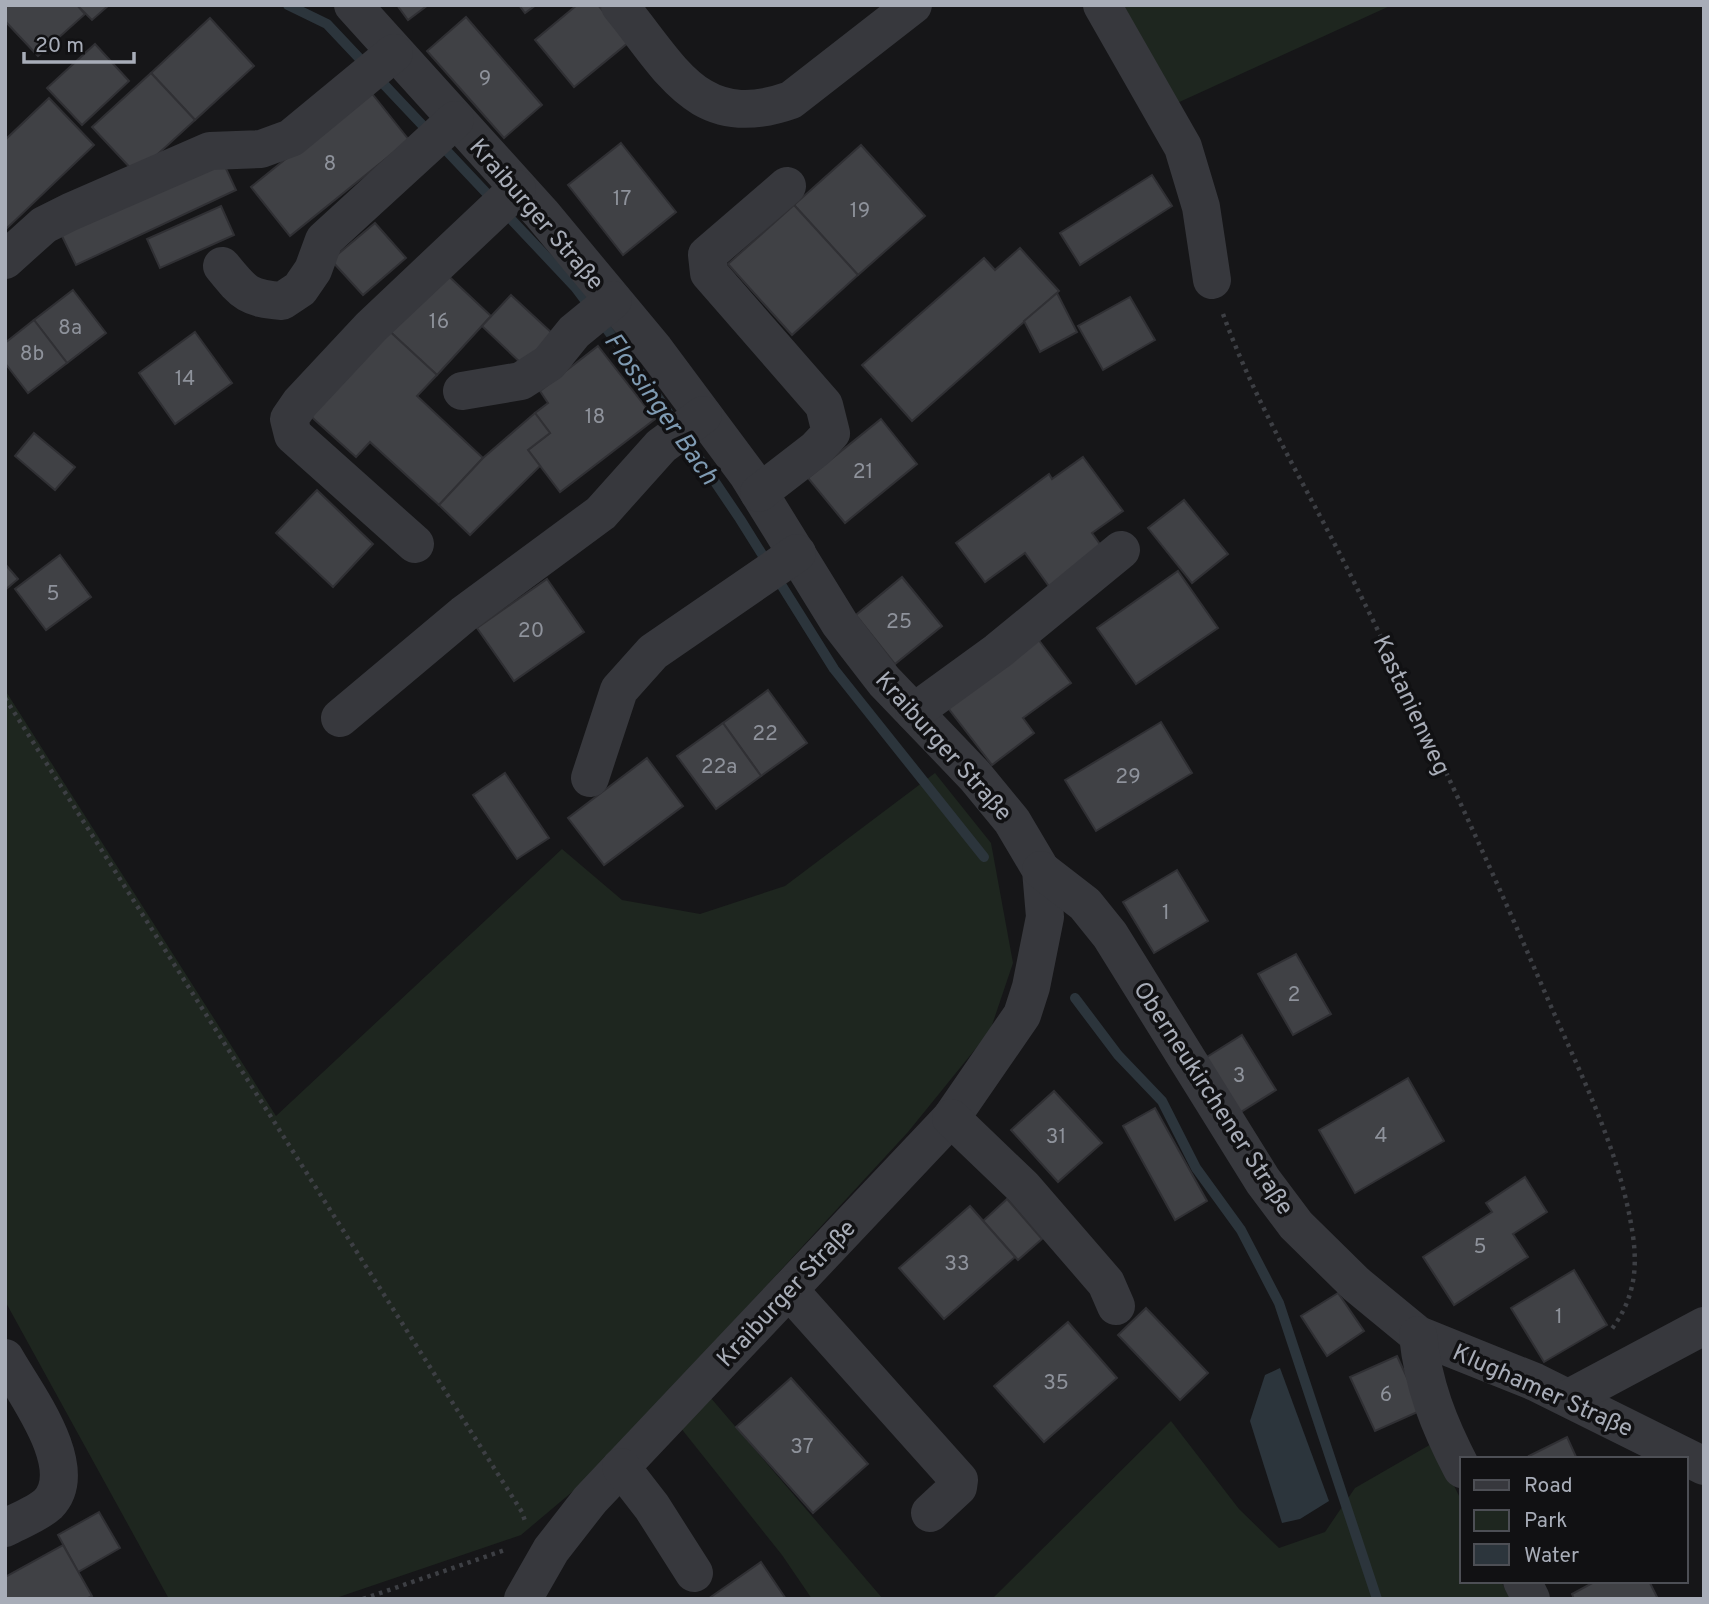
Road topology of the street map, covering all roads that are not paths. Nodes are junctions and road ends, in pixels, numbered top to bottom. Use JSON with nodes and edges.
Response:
{"nodes":[{"id":1,"x":353,"y":5,"type":"edge"},
{"id":2,"x":913,"y":5,"type":"edge"},
{"id":3,"x":1102,"y":5,"type":"edge"},
{"id":4,"x":620,"y":6,"type":"edge"},
{"id":5,"x":390,"y":56,"type":"junction"},
{"id":6,"x":451,"y":123,"type":"junction"},
{"id":7,"x":787,"y":186,"type":"dead end"},
{"id":8,"x":503,"y":202,"type":"junction"},
{"id":9,"x":5,"y":260,"type":"edge"},
{"id":10,"x":222,"y":266,"type":"dead end"},
{"id":11,"x":1212,"y":280,"type":"road end"},
{"id":12,"x":610,"y":303,"type":"junction"},
{"id":13,"x":462,"y":391,"type":"dead end"},
{"id":14,"x":700,"y":418,"type":"junction"},
{"id":15,"x":759,"y":493,"type":"junction"},
{"id":16,"x":415,"y":544,"type":"dead end"},
{"id":17,"x":1121,"y":550,"type":"dead end"},
{"id":18,"x":792,"y":557,"type":"junction"},
{"id":19,"x":914,"y":712,"type":"junction"},
{"id":20,"x":340,"y":718,"type":"dead end"},
{"id":21,"x":590,"y":778,"type":"dead end"},
{"id":22,"x":1041,"y":870,"type":"junction"},
{"id":23,"x":951,"y":1118,"type":"junction"},
{"id":24,"x":789,"y":1290,"type":"junction"},
{"id":25,"x":1116,"y":1306,"type":"dead end"},
{"id":26,"x":1704,"y":1326,"type":"edge"},
{"id":27,"x":1418,"y":1335,"type":"junction"},
{"id":28,"x":5,"y":1358,"type":"edge"},
{"id":29,"x":1569,"y":1398,"type":"junction"},
{"id":30,"x":1686,"y":1457,"type":"edge"},
{"id":31,"x":1688,"y":1458,"type":"edge"},
{"id":32,"x":1460,"y":1465,"type":"edge"},
{"id":33,"x":1704,"y":1466,"type":"edge"},
{"id":34,"x":621,"y":1467,"type":"junction"},
{"id":35,"x":930,"y":1513,"type":"dead end"},
{"id":36,"x":5,"y":1528,"type":"edge"},
{"id":37,"x":694,"y":1573,"type":"dead end"},
{"id":38,"x":1523,"y":1583,"type":"edge"},
{"id":39,"x":523,"y":1599,"type":"edge"},
{"id":40,"x":1531,"y":1599,"type":"edge"}],
"edges":[{"from":1,"to":5,"type":"street","name":"Kraiburger Straße"},
{"from":2,"to":4,"type":"street"},
{"from":3,"to":11,"type":"street"},
{"from":5,"to":6,"type":"street","name":"Kraiburger Straße"},
{"from":5,"to":9,"type":"street"},
{"from":6,"to":8,"type":"street","name":"Kraiburger Straße"},
{"from":6,"to":10,"type":"street"},
{"from":7,"to":15,"type":"street"},
{"from":8,"to":12,"type":"street","name":"Kraiburger Straße"},
{"from":8,"to":16,"type":"street"},
{"from":12,"to":13,"type":"street"},
{"from":12,"to":14,"type":"street","name":"Kraiburger Straße"},
{"from":14,"to":15,"type":"street","name":"Kraiburger Straße"},
{"from":14,"to":20,"type":"street"},
{"from":15,"to":18,"type":"street","name":"Kraiburger Straße"},
{"from":17,"to":19,"type":"street"},
{"from":18,"to":19,"type":"street","name":"Kraiburger Straße"},
{"from":18,"to":21,"type":"street"},
{"from":19,"to":22,"type":"street","name":"Kraiburger Straße"},
{"from":22,"to":23,"type":"street","name":"Kraiburger Straße"},
{"from":22,"to":27,"type":"street","name":"Oberneukirchener Straße"},
{"from":23,"to":24,"type":"street","name":"Kraiburger Straße"},
{"from":23,"to":25,"type":"street"},
{"from":24,"to":34,"type":"street","name":"Kraiburger Straße"},
{"from":24,"to":35,"type":"street"},
{"from":26,"to":29,"type":"street"},
{"from":27,"to":29,"type":"street","name":"Klughamer Straße"},
{"from":27,"to":32,"type":"street"},
{"from":28,"to":36,"type":"street"},
{"from":29,"to":30,"type":"street","name":"Klughamer Straße"},
{"from":31,"to":33,"type":"street","name":"Klughamer Straße"},
{"from":34,"to":37,"type":"street"},
{"from":34,"to":39,"type":"street","name":"Kraiburger Straße"},
{"from":38,"to":40,"type":"street"}]}
